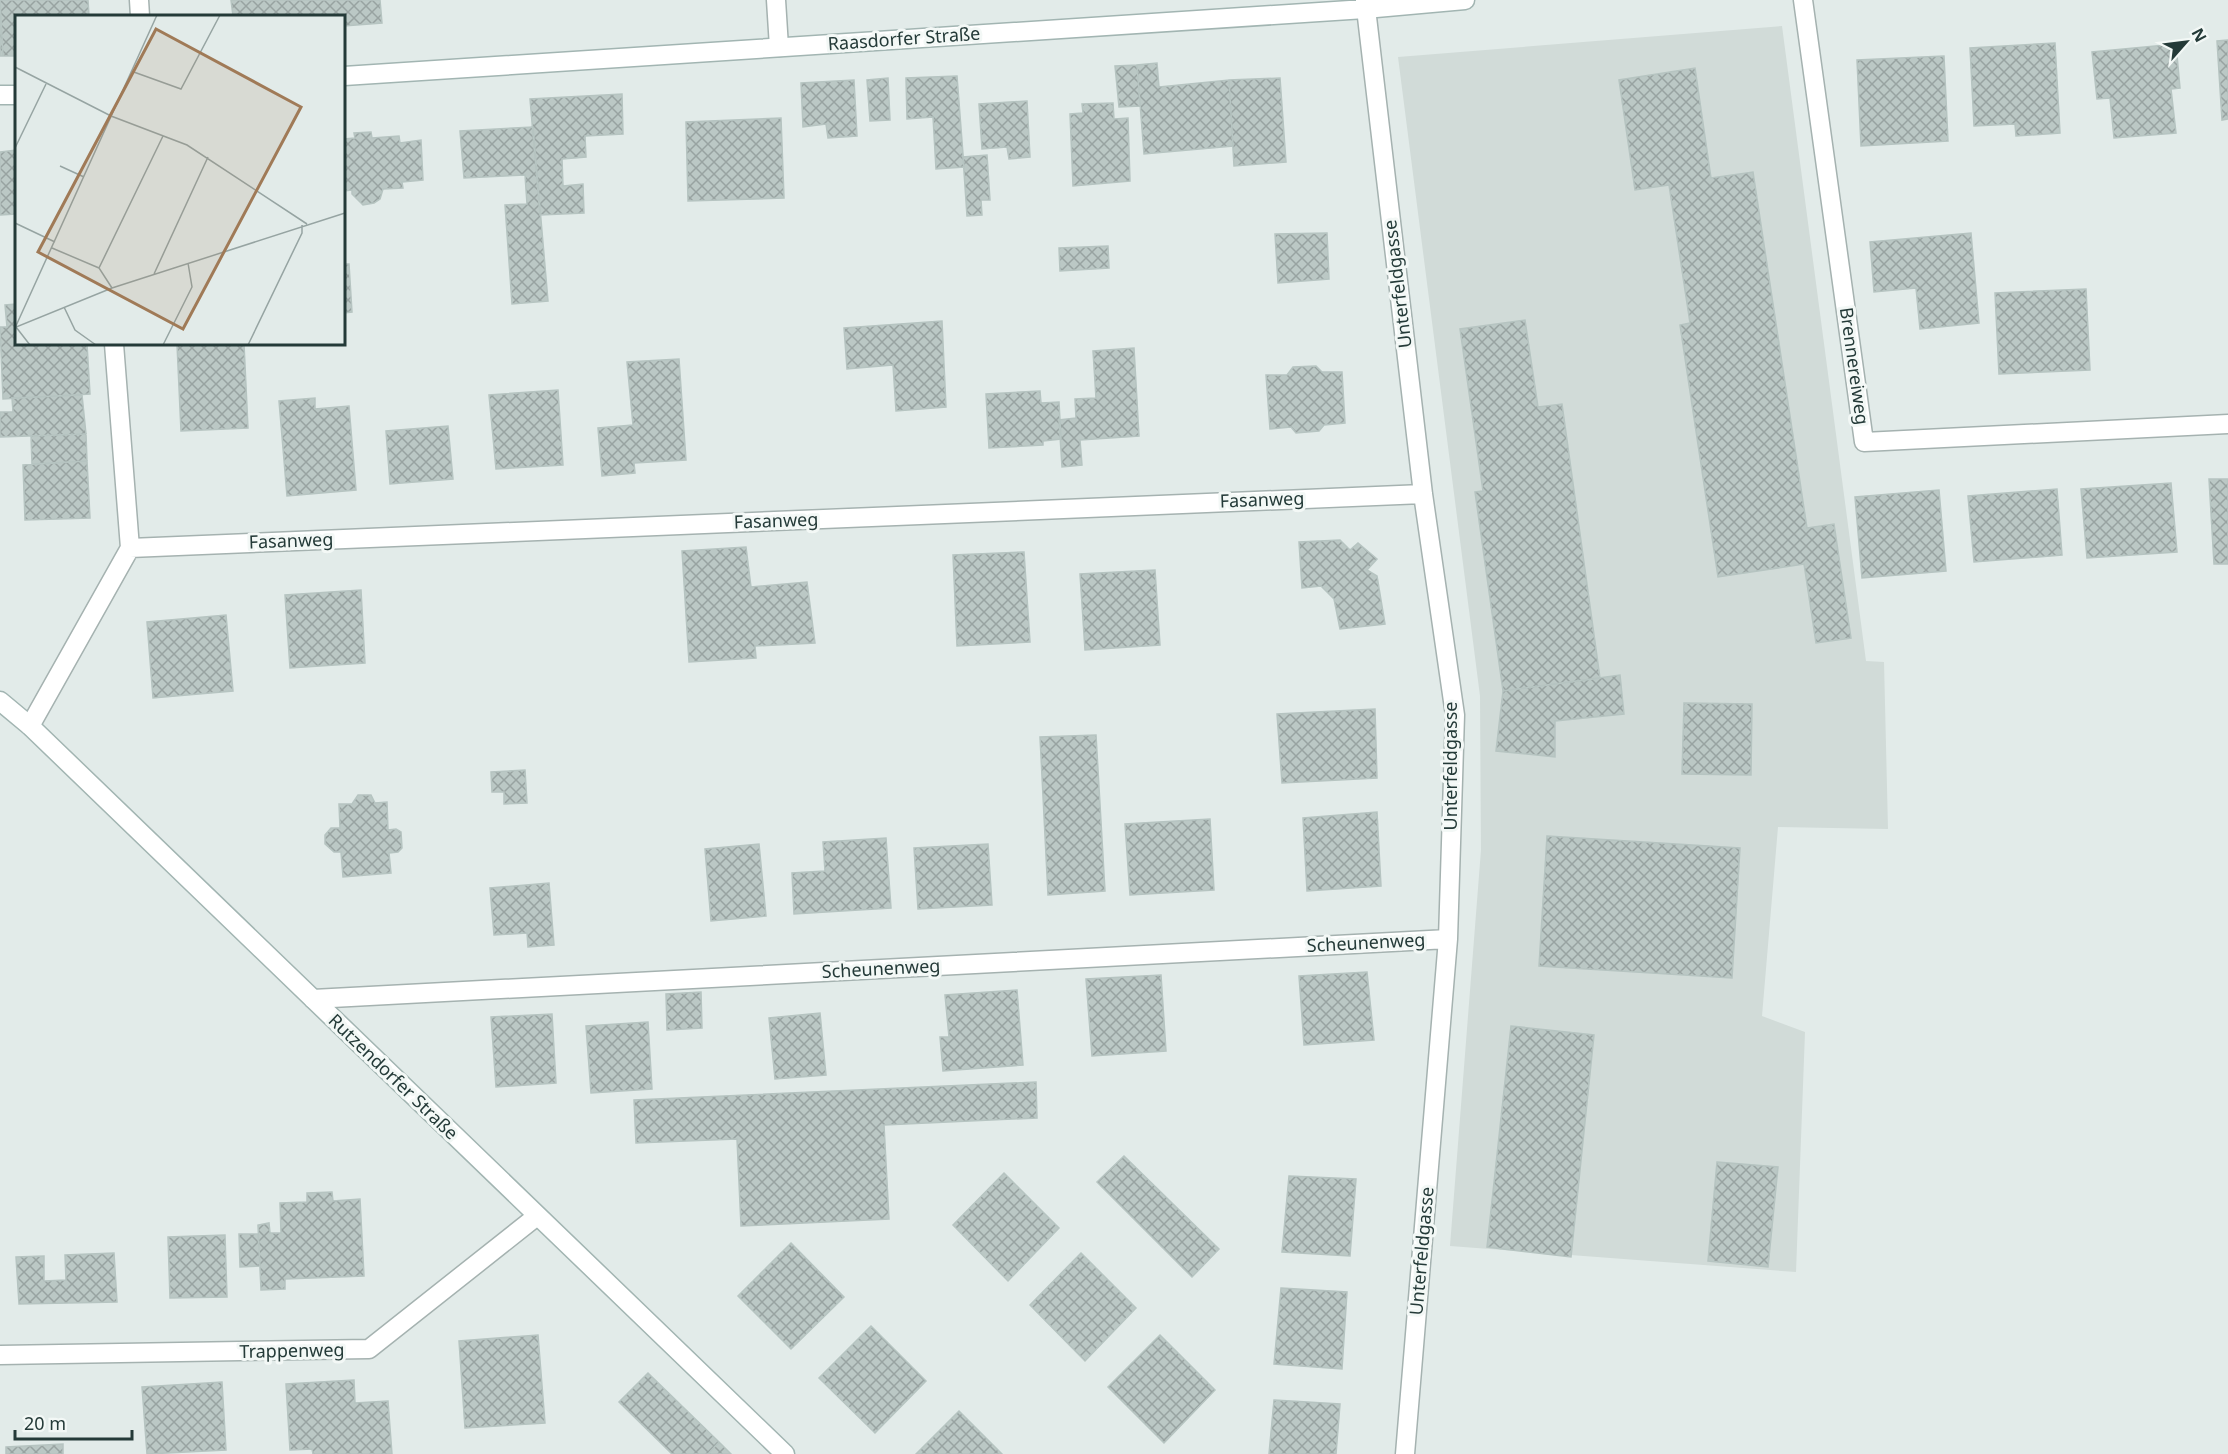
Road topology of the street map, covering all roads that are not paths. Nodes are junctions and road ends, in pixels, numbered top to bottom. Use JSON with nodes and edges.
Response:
{"nodes":[{"id":1,"x":139,"y":0,"type":"edge"},
{"id":2,"x":776,"y":0,"type":"edge"},
{"id":3,"x":1465,"y":0,"type":"edge"},
{"id":4,"x":1803,"y":0,"type":"edge"},
{"id":5,"x":1365,"y":5,"type":"edge"},
{"id":6,"x":140,"y":15,"type":"edge"},
{"id":7,"x":779,"y":47,"type":"junction"},
{"id":8,"x":345,"y":76,"type":"edge"},
{"id":9,"x":114,"y":345,"type":"edge"},
{"id":10,"x":2228,"y":424,"type":"edge"},
{"id":11,"x":1422,"y":494,"type":"junction"},
{"id":12,"x":130,"y":548,"type":"junction"},
{"id":13,"x":0,"y":701,"type":"edge"},
{"id":14,"x":30,"y":726,"type":"junction"},
{"id":15,"x":1448,"y":939,"type":"junction"},
{"id":16,"x":313,"y":999,"type":"junction"},
{"id":17,"x":537,"y":1216,"type":"junction"},
{"id":18,"x":0,"y":1355,"type":"edge"},
{"id":19,"x":785,"y":1454,"type":"edge"},
{"id":20,"x":1405,"y":1454,"type":"edge"}],
"edges":[{"from":1,"to":6,"type":"street"},
{"from":2,"to":7,"type":"street"},
{"from":3,"to":5,"type":"street","name":"Raasdorfer Straße"},
{"from":4,"to":10,"type":"street","name":"Brennereiweg"},
{"from":5,"to":7,"type":"street","name":"Raasdorfer Straße"},
{"from":5,"to":11,"type":"street","name":"Unterfeldgasse"},
{"from":7,"to":8,"type":"street","name":"Raasdorfer Straße"},
{"from":9,"to":12,"type":"street"},
{"from":11,"to":12,"type":"street","name":"Fasanweg"},
{"from":11,"to":15,"type":"street","name":"Unterfeldgasse"},
{"from":12,"to":14,"type":"street"},
{"from":13,"to":14,"type":"street","name":"Rutzendorfer Straße"},
{"from":14,"to":16,"type":"street","name":"Rutzendorfer Straße"},
{"from":15,"to":16,"type":"street","name":"Scheunenweg"},
{"from":15,"to":20,"type":"street","name":"Unterfeldgasse"},
{"from":16,"to":17,"type":"street","name":"Rutzendorfer Straße"},
{"from":17,"to":18,"type":"street","name":"Trappenweg"},
{"from":17,"to":19,"type":"street","name":"Rutzendorfer Straße"}]}
